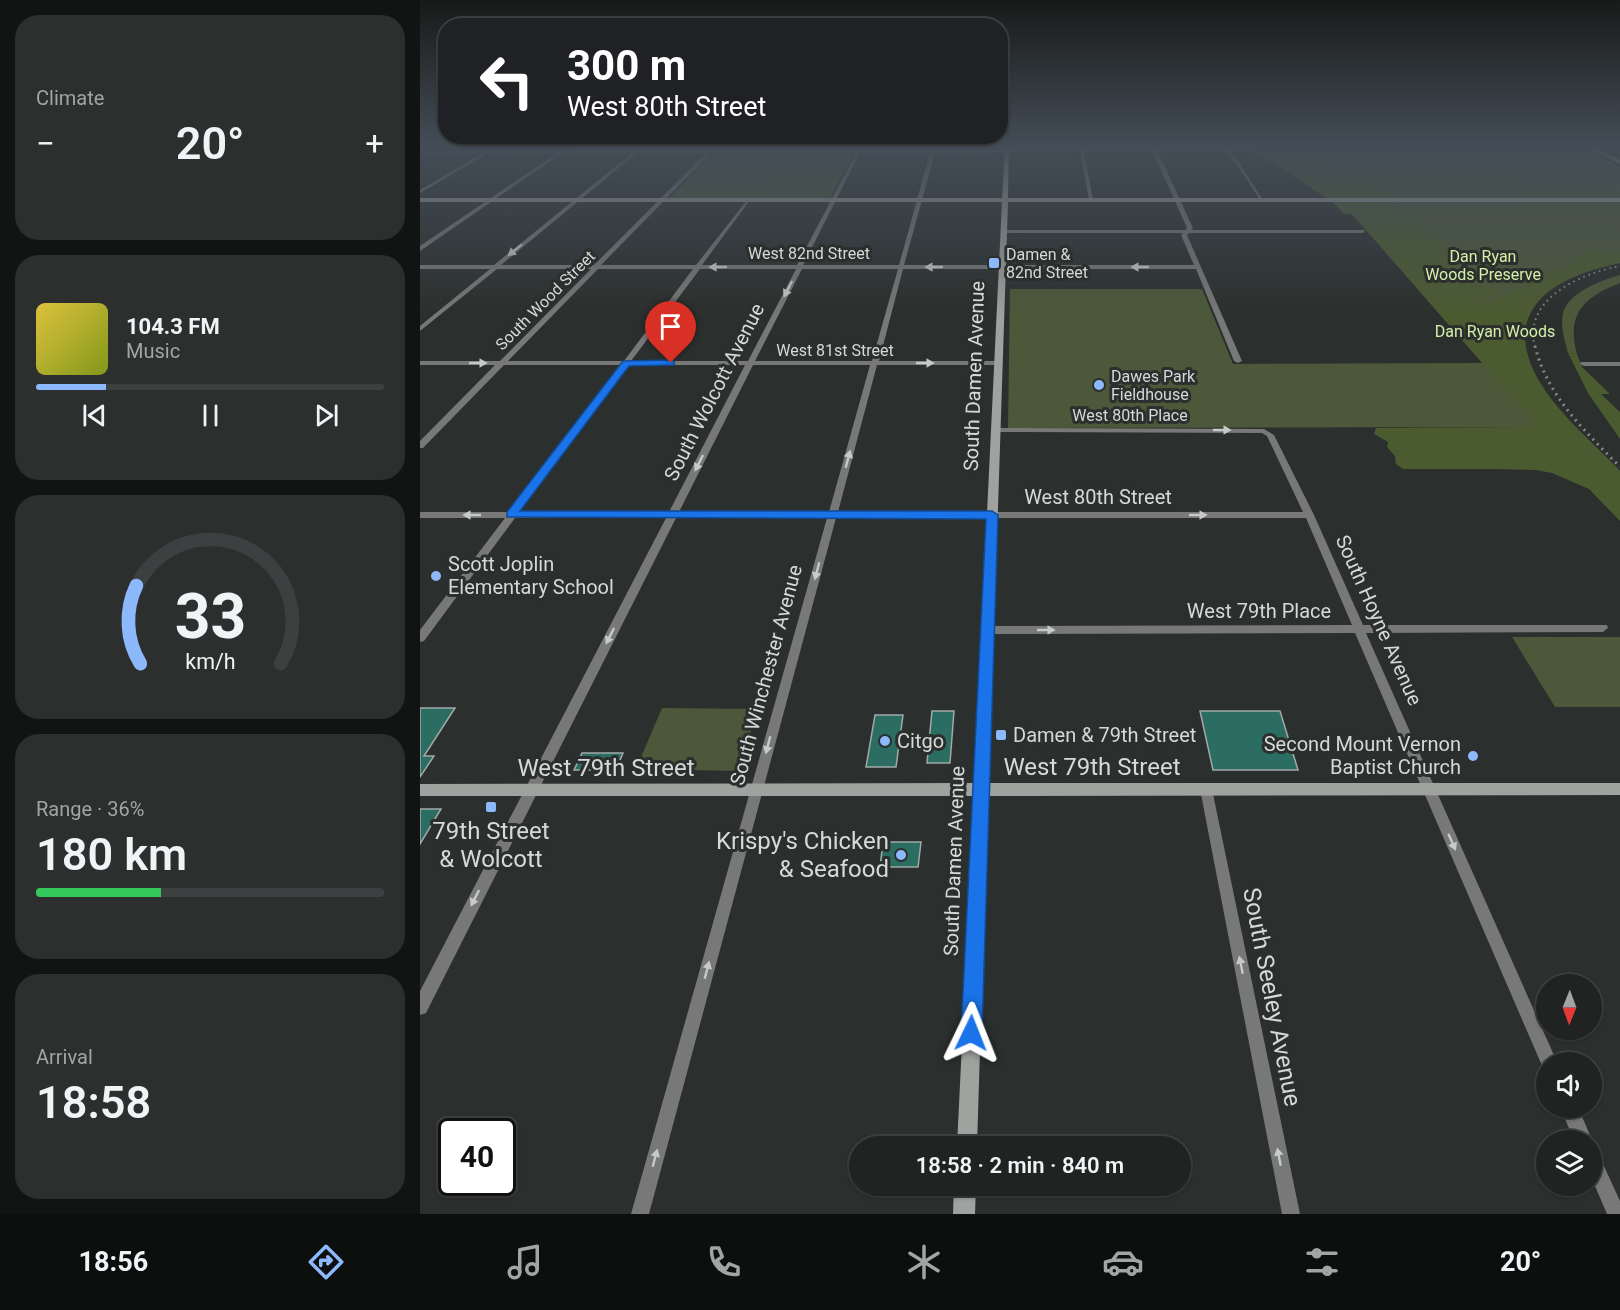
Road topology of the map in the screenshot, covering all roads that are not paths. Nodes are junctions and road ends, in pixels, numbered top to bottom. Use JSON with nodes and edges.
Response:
{"nodes":[{"id":1,"x":486,"y":204,"type":"edge"},
{"id":2,"x":573,"y":204,"type":"edge"},
{"id":3,"x":659,"y":204,"type":"edge"},
{"id":4,"x":745,"y":204,"type":"edge"},
{"id":5,"x":832,"y":204,"type":"edge"},
{"id":6,"x":919,"y":204,"type":"edge"},
{"id":7,"x":1005,"y":204,"type":"edge"},
{"id":8,"x":1180,"y":204,"type":"edge"},
{"id":9,"x":1188,"y":231,"type":"junction"},
{"id":10,"x":1363,"y":231,"type":"dead end"},
{"id":11,"x":1004,"y":232,"type":"junction"},
{"id":12,"x":420,"y":249,"type":"edge"},
{"id":13,"x":420,"y":267,"type":"edge"},
{"id":14,"x":495,"y":267,"type":"junction"},
{"id":15,"x":597,"y":267,"type":"junction"},
{"id":16,"x":698,"y":267,"type":"junction"},
{"id":17,"x":800,"y":267,"type":"junction"},
{"id":18,"x":901,"y":267,"type":"junction"},
{"id":19,"x":1002,"y":267,"type":"junction"},
{"id":20,"x":1199,"y":267,"type":"junction"},
{"id":21,"x":420,"y":329,"type":"edge"},
{"id":22,"x":1238,"y":361,"type":"dead end"},
{"id":23,"x":420,"y":363,"type":"edge"},
{"id":24,"x":502,"y":363,"type":"junction"},
{"id":25,"x":626,"y":363,"type":"junction"},
{"id":26,"x":750,"y":363,"type":"junction"},
{"id":27,"x":874,"y":363,"type":"junction"},
{"id":28,"x":998,"y":363,"type":"junction"},
{"id":29,"x":1584,"y":364,"type":"dead end"},
{"id":30,"x":1620,"y":364,"type":"edge"},
{"id":31,"x":996,"y":430,"type":"junction"},
{"id":32,"x":1264,"y":431,"type":"joint"},
{"id":33,"x":420,"y":446,"type":"edge"},
{"id":34,"x":420,"y":515,"type":"edge"},
{"id":35,"x":512,"y":515,"type":"junction"},
{"id":36,"x":672,"y":515,"type":"junction"},
{"id":37,"x":832,"y":515,"type":"junction"},
{"id":38,"x":992,"y":515,"type":"junction"},
{"id":39,"x":1309,"y":515,"type":"junction"},
{"id":40,"x":1358,"y":628,"type":"junction"},
{"id":41,"x":1603,"y":628,"type":"dead end"},
{"id":42,"x":988,"y":630,"type":"junction"},
{"id":43,"x":420,"y":638,"type":"edge"},
{"id":44,"x":1206,"y":789,"type":"junction"},
{"id":45,"x":1428,"y":789,"type":"junction"},
{"id":46,"x":1620,"y":789,"type":"edge"},
{"id":47,"x":420,"y":790,"type":"edge"},
{"id":48,"x":531,"y":790,"type":"junction"},
{"id":49,"x":756,"y":790,"type":"junction"},
{"id":50,"x":981,"y":790,"type":"junction"},
{"id":51,"x":420,"y":1007,"type":"edge"},
{"id":52,"x":1545,"y":1052,"type":"edge"},
{"id":53,"x":967,"y":1136,"type":"edge"},
{"id":54,"x":1602,"y":1182,"type":"edge"},
{"id":55,"x":965,"y":1196,"type":"edge"},
{"id":56,"x":640,"y":1214,"type":"edge"},
{"id":57,"x":964,"y":1214,"type":"edge"},
{"id":58,"x":1291,"y":1214,"type":"edge"},
{"id":59,"x":1616,"y":1214,"type":"edge"}],
"edges":[{"from":1,"to":12,"type":"street"},
{"from":2,"to":14,"type":"street","one_way":true},
{"from":3,"to":15,"type":"street","name":"South Wood Street"},
{"from":4,"to":16,"type":"street"},
{"from":5,"to":17,"type":"street","name":"South Wolcott Avenue"},
{"from":6,"to":18,"type":"street","name":"South Winchester Avenue"},
{"from":7,"to":11,"type":"street","name":"South Damen Avenue"},
{"from":8,"to":9,"type":"street"},
{"from":9,"to":10,"type":"street"},
{"from":9,"to":11,"type":"street"},
{"from":9,"to":20,"type":"street"},
{"from":11,"to":19,"type":"street","name":"South Damen Avenue"},
{"from":13,"to":14,"type":"street","name":"West 82nd Street"},
{"from":14,"to":15,"type":"street","name":"West 82nd Street"},
{"from":14,"to":21,"type":"street"},
{"from":15,"to":16,"type":"street","name":"West 82nd Street"},
{"from":15,"to":24,"type":"street","name":"South Wood Street"},
{"from":17,"to":16,"type":"street","name":"West 82nd Street","one_way":true},
{"from":16,"to":25,"type":"street"},
{"from":17,"to":18,"type":"street","name":"West 82nd Street"},
{"from":17,"to":26,"type":"street","name":"South Wolcott Avenue","one_way":true},
{"from":19,"to":18,"type":"street","name":"West 82nd Street","one_way":true},
{"from":18,"to":27,"type":"street","name":"South Winchester Avenue"},
{"from":20,"to":19,"type":"street","name":"West 82nd Street","one_way":true},
{"from":19,"to":28,"type":"street","name":"South Damen Avenue"},
{"from":20,"to":22,"type":"street"},
{"from":23,"to":24,"type":"street","name":"West 81st Street","one_way":true},
{"from":24,"to":25,"type":"street","name":"West 81st Street"},
{"from":24,"to":33,"type":"street","name":"South Wood Street"},
{"from":25,"to":26,"type":"street","name":"West 81st Street"},
{"from":25,"to":35,"type":"street"},
{"from":26,"to":27,"type":"street","name":"West 81st Street"},
{"from":26,"to":36,"type":"street","name":"South Wolcott Avenue","one_way":true},
{"from":27,"to":28,"type":"street","name":"West 81st Street","one_way":true},
{"from":37,"to":27,"type":"street","name":"South Winchester Avenue","one_way":true},
{"from":28,"to":31,"type":"street","name":"South Damen Avenue"},
{"from":29,"to":30,"type":"street"},
{"from":31,"to":32,"type":"street","name":"West 80th Place","one_way":true},
{"from":31,"to":38,"type":"street","name":"South Damen Avenue"},
{"from":32,"to":39,"type":"street","name":"South Hoyne Avenue"},
{"from":35,"to":34,"type":"street","name":"West 80th Street","one_way":true},
{"from":35,"to":36,"type":"street","name":"West 80th Street"},
{"from":35,"to":43,"type":"street"},
{"from":36,"to":37,"type":"street","name":"West 80th Street"},
{"from":36,"to":48,"type":"street","name":"South Wolcott Avenue","one_way":true},
{"from":37,"to":38,"type":"street","name":"West 80th Street"},
{"from":37,"to":49,"type":"street","name":"South Winchester Avenue","one_way":true},
{"from":38,"to":39,"type":"street","name":"West 80th Street","one_way":true},
{"from":38,"to":42,"type":"street","name":"South Damen Avenue"},
{"from":39,"to":40,"type":"street","name":"South Hoyne Avenue"},
{"from":40,"to":41,"type":"street","name":"West 79th Place"},
{"from":42,"to":40,"type":"street","name":"West 79th Place","one_way":true},
{"from":40,"to":45,"type":"street","name":"South Hoyne Avenue"},
{"from":42,"to":50,"type":"street","name":"South Damen Avenue"},
{"from":44,"to":45,"type":"street","name":"West 79th Street"},
{"from":44,"to":50,"type":"street","name":"West 79th Street"},
{"from":58,"to":44,"type":"street","name":"South Seeley Avenue","one_way":true},
{"from":45,"to":46,"type":"street","name":"West 79th Street"},
{"from":45,"to":52,"type":"street","name":"South Hoyne Avenue","one_way":true},
{"from":47,"to":48,"type":"street","name":"West 79th Street"},
{"from":48,"to":49,"type":"street","name":"West 79th Street"},
{"from":48,"to":51,"type":"street","name":"South Wolcott Avenue","one_way":true},
{"from":49,"to":50,"type":"street","name":"West 79th Street"},
{"from":56,"to":49,"type":"street","name":"South Winchester Avenue","one_way":true},
{"from":50,"to":53,"type":"street","name":"South Damen Avenue"},
{"from":54,"to":59,"type":"street"},
{"from":55,"to":57,"type":"street"}]}
